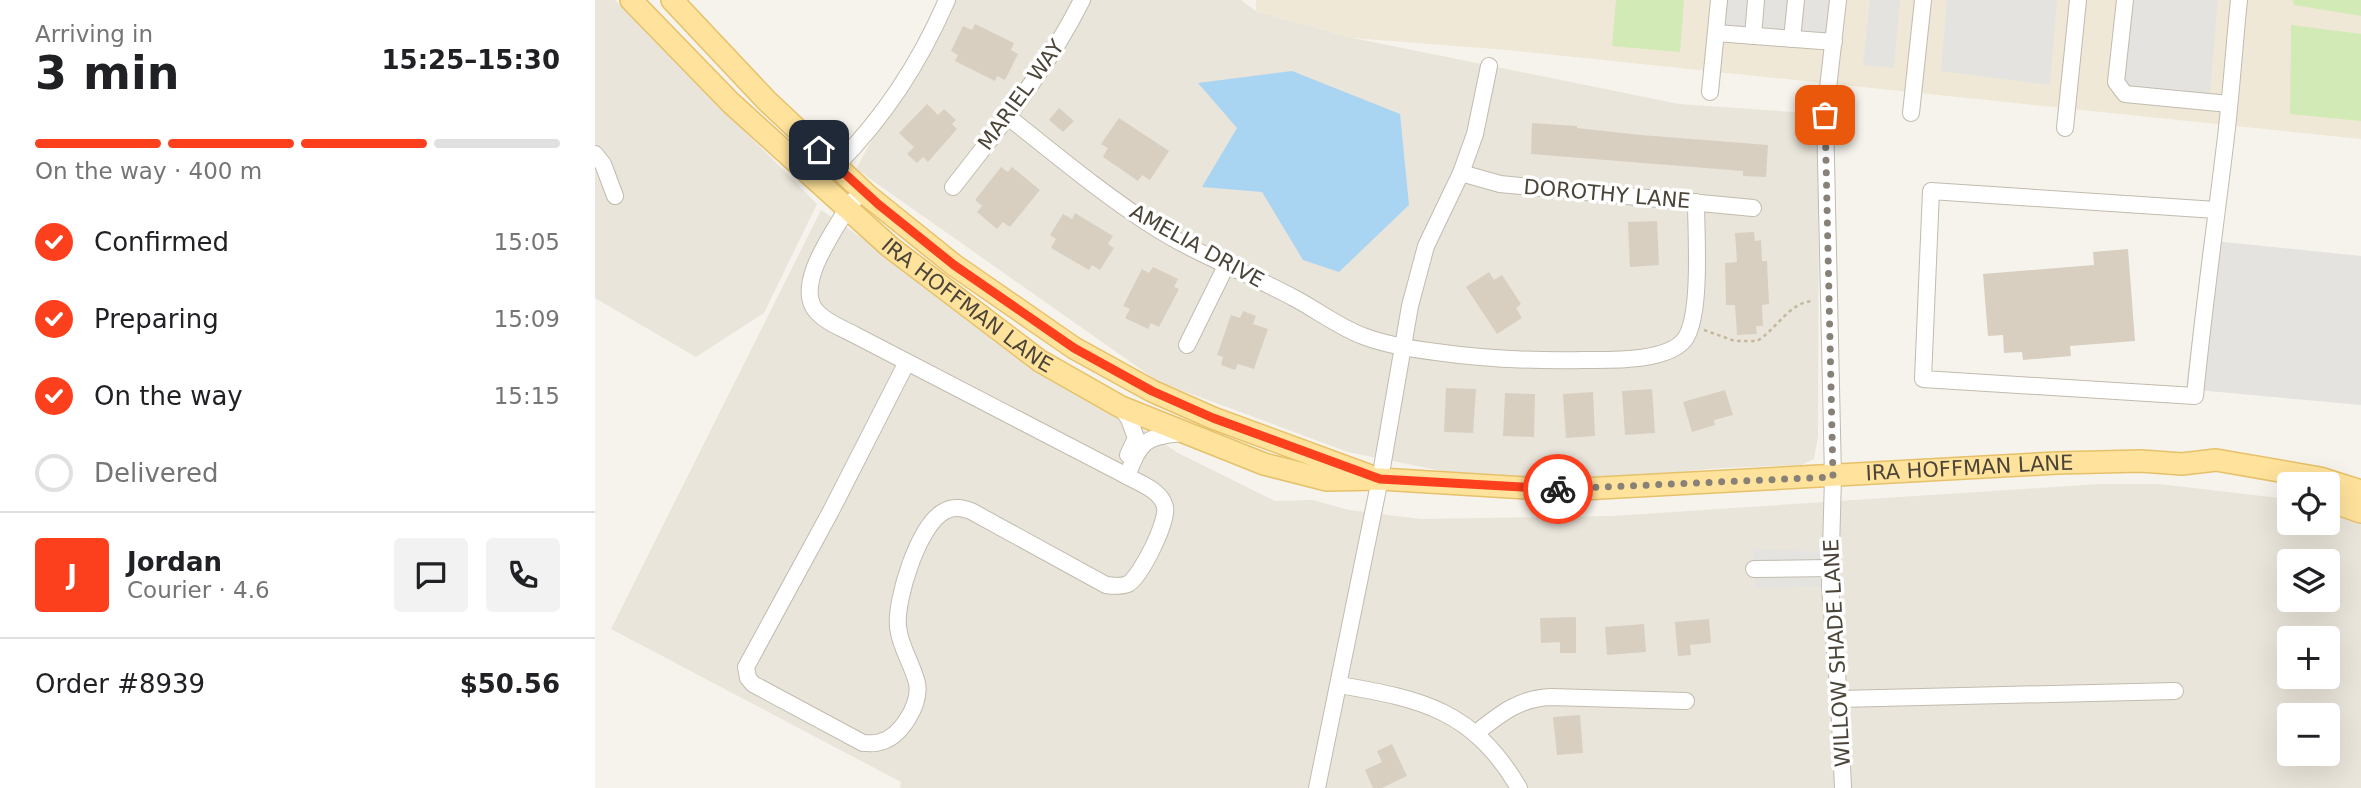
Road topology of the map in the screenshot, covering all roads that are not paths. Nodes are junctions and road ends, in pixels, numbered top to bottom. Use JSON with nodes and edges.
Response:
{"nodes":[{"id":1,"x":631,"y":0,"type":"edge"},
{"id":2,"x":672,"y":0,"type":"edge"},
{"id":3,"x":947,"y":0,"type":"edge"},
{"id":4,"x":1082,"y":0,"type":"edge"},
{"id":5,"x":1719,"y":0,"type":"edge"},
{"id":6,"x":1756,"y":0,"type":"edge"},
{"id":7,"x":1797,"y":0,"type":"edge"},
{"id":8,"x":1838,"y":0,"type":"edge"},
{"id":9,"x":1923,"y":0,"type":"edge"},
{"id":10,"x":2078,"y":0,"type":"edge"},
{"id":11,"x":2125,"y":0,"type":"edge"},
{"id":12,"x":2239,"y":0,"type":"edge"},
{"id":13,"x":1716,"y":33,"type":"junction"},
{"id":14,"x":1753,"y":36,"type":"junction"},
{"id":15,"x":1792,"y":39,"type":"junction"},
{"id":16,"x":1834,"y":42,"type":"junction"},
{"id":17,"x":1489,"y":66,"type":"dead end"},
{"id":18,"x":1710,"y":92,"type":"dead end"},
{"id":19,"x":2229,"y":104,"type":"junction"},
{"id":20,"x":1911,"y":113,"type":"dead end"},
{"id":21,"x":1008,"y":117,"type":"junction"},
{"id":22,"x":2065,"y":128,"type":"dead end"},
{"id":23,"x":595,"y":154,"type":"edge"},
{"id":24,"x":836,"y":166,"type":"junction"},
{"id":25,"x":1461,"y":173,"type":"junction"},
{"id":26,"x":953,"y":187,"type":"dead end"},
{"id":27,"x":862,"y":191,"type":"junction"},
{"id":28,"x":615,"y":196,"type":"dead end"},
{"id":29,"x":1696,"y":202,"type":"junction"},
{"id":30,"x":848,"y":207,"type":"junction"},
{"id":31,"x":1753,"y":208,"type":"dead end"},
{"id":32,"x":2216,"y":210,"type":"junction"},
{"id":33,"x":1226,"y":266,"type":"junction"},
{"id":34,"x":1187,"y":345,"type":"dead end"},
{"id":35,"x":1401,"y":347,"type":"junction"},
{"id":36,"x":907,"y":362,"type":"junction"},
{"id":37,"x":1121,"y":407,"type":"junction"},
{"id":38,"x":1184,"y":432,"type":"junction"},
{"id":39,"x":2182,"y":464,"type":"junction"},
{"id":40,"x":1123,"y":474,"type":"junction"},
{"id":41,"x":1833,"y":477,"type":"junction"},
{"id":42,"x":1380,"y":479,"type":"junction"},
{"id":43,"x":2277,"y":485,"type":"edge"},
{"id":44,"x":2361,"y":491,"type":"edge"},
{"id":45,"x":2340,"y":505,"type":"edge"},
{"id":46,"x":2361,"y":512,"type":"edge"},
{"id":47,"x":1831,"y":568,"type":"junction"},
{"id":48,"x":1754,"y":569,"type":"dead end"},
{"id":49,"x":1339,"y":685,"type":"junction"},
{"id":50,"x":2175,"y":691,"type":"dead end"},
{"id":51,"x":1839,"y":699,"type":"junction"},
{"id":52,"x":1686,"y":701,"type":"dead end"},
{"id":53,"x":1475,"y":734,"type":"junction"},
{"id":54,"x":1317,"y":788,"type":"edge"},
{"id":55,"x":1519,"y":788,"type":"edge"},
{"id":56,"x":1843,"y":788,"type":"edge"}],
"edges":[{"from":1,"to":30,"type":"main road","name":"IRA HOFFMAN LANE"},
{"from":2,"to":24,"type":"main road","name":"IRA HOFFMAN LANE"},
{"from":3,"to":24,"type":"street"},
{"from":4,"to":21,"type":"street","name":"MARIEL WAY"},
{"from":5,"to":13,"type":"street"},
{"from":6,"to":14,"type":"street"},
{"from":7,"to":15,"type":"street"},
{"from":8,"to":16,"type":"street","name":"WILLOW SHADE LANE"},
{"from":9,"to":20,"type":"street"},
{"from":10,"to":22,"type":"street"},
{"from":11,"to":19,"type":"street"},
{"from":12,"to":19,"type":"street"},
{"from":13,"to":14,"type":"street"},
{"from":13,"to":18,"type":"street"},
{"from":14,"to":15,"type":"street"},
{"from":15,"to":16,"type":"street"},
{"from":16,"to":41,"type":"street","name":"WILLOW SHADE LANE"},
{"from":17,"to":25,"type":"street"},
{"from":19,"to":32,"type":"street"},
{"from":21,"to":26,"type":"street","name":"MARIEL WAY"},
{"from":21,"to":33,"type":"street","name":"AMELIA DRIVE"},
{"from":23,"to":28,"type":"street"},
{"from":24,"to":27,"type":"main road","name":"IRA HOFFMAN LANE"},
{"from":25,"to":29,"type":"street","name":"DOROTHY LANE"},
{"from":25,"to":35,"type":"street"},
{"from":27,"to":30,"type":"street"},
{"from":27,"to":42,"type":"main road","name":"IRA HOFFMAN LANE"},
{"from":29,"to":31,"type":"street","name":"DOROTHY LANE"},
{"from":29,"to":35,"type":"street","name":"AMELIA DRIVE"},
{"from":30,"to":36,"type":"street"},
{"from":30,"to":37,"type":"main road","name":"IRA HOFFMAN LANE"},
{"from":32,"to":32,"type":"street"},
{"from":33,"to":34,"type":"street"},
{"from":33,"to":35,"type":"street","name":"AMELIA DRIVE"},
{"from":35,"to":42,"type":"street"},
{"from":36,"to":40,"type":"street"},
{"from":36,"to":40,"type":"street"},
{"from":37,"to":38,"type":"main road","name":"IRA HOFFMAN LANE"},
{"from":37,"to":40,"type":"street"},
{"from":38,"to":40,"type":"street"},
{"from":38,"to":42,"type":"main road","name":"IRA HOFFMAN LANE"},
{"from":39,"to":41,"type":"main road","name":"IRA HOFFMAN LANE"},
{"from":39,"to":43,"type":"main road","name":"IRA HOFFMAN LANE"},
{"from":39,"to":44,"type":"main road","name":"IRA HOFFMAN LANE"},
{"from":41,"to":42,"type":"main road","name":"IRA HOFFMAN LANE"},
{"from":41,"to":47,"type":"street","name":"WILLOW SHADE LANE"},
{"from":42,"to":49,"type":"street"},
{"from":45,"to":46,"type":"main road"},
{"from":47,"to":48,"type":"street"},
{"from":47,"to":51,"type":"street","name":"WILLOW SHADE LANE"},
{"from":49,"to":53,"type":"street"},
{"from":49,"to":54,"type":"street"},
{"from":50,"to":51,"type":"street"},
{"from":51,"to":56,"type":"street","name":"WILLOW SHADE LANE"},
{"from":52,"to":53,"type":"street"},
{"from":53,"to":55,"type":"street"}]}
